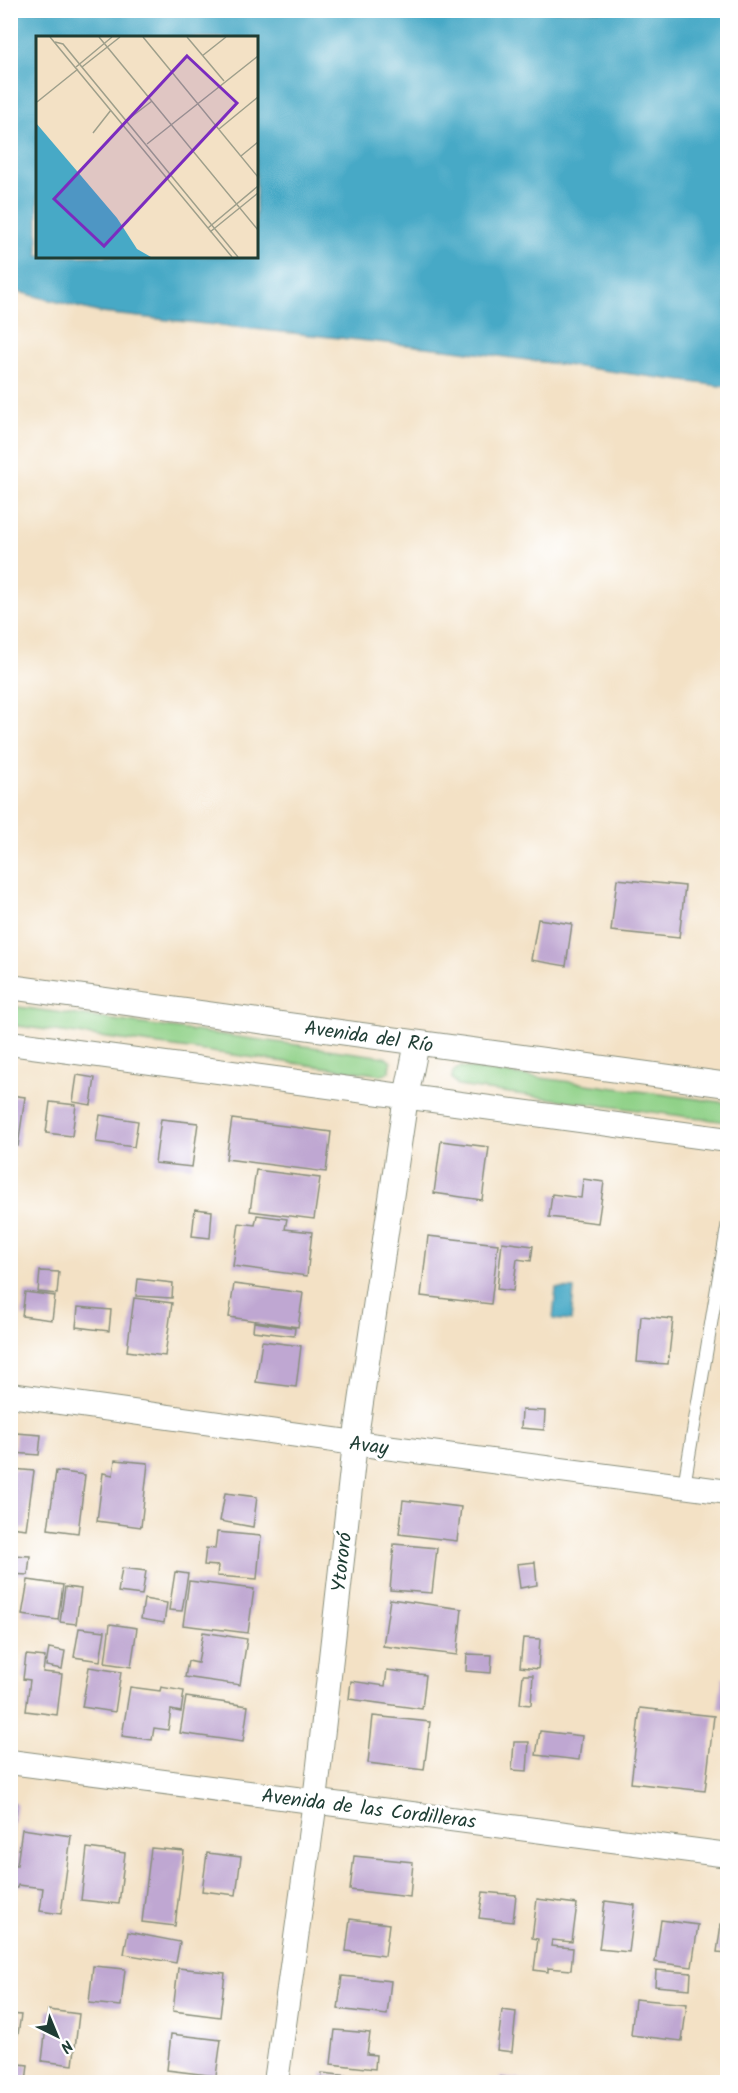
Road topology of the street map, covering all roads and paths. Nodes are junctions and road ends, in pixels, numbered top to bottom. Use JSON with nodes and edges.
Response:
{"nodes":[{"id":1,"x":10,"y":987,"type":"edge"},
{"id":2,"x":10,"y":1043,"type":"edge"},
{"id":3,"x":417,"y":1043,"type":"junction"},
{"id":4,"x":728,"y":1085,"type":"edge"},
{"id":5,"x":406,"y":1096,"type":"junction"},
{"id":6,"x":728,"y":1140,"type":"edge"},
{"id":7,"x":728,"y":1222,"type":"edge"},
{"id":8,"x":10,"y":1395,"type":"edge"},
{"id":9,"x":355,"y":1443,"type":"junction"},
{"id":10,"x":684,"y":1486,"type":"junction"},
{"id":11,"x":728,"y":1492,"type":"edge"},
{"id":12,"x":10,"y":1762,"type":"edge"},
{"id":13,"x":315,"y":1801,"type":"junction"},
{"id":14,"x":728,"y":1855,"type":"edge"},
{"id":15,"x":276,"y":2082,"type":"edge"}],
"edges":[{"from":1,"to":3,"type":"street","name":"Avenida del Río"},
{"from":2,"to":5,"type":"street"},
{"from":3,"to":4,"type":"street","name":"Avenida del Río"},
{"from":3,"to":5,"type":"street","name":"Ytororó"},
{"from":5,"to":6,"type":"street"},
{"from":5,"to":9,"type":"street","name":"Ytororó"},
{"from":7,"to":10,"type":"lane"},
{"from":8,"to":9,"type":"street","name":"Avay"},
{"from":9,"to":10,"type":"street","name":"Avay"},
{"from":9,"to":13,"type":"street","name":"Ytororó"},
{"from":10,"to":11,"type":"street","name":"Avay"},
{"from":12,"to":13,"type":"street","name":"Avenida de las Cordilleras"},
{"from":13,"to":14,"type":"street","name":"Avenida de las Cordilleras"},
{"from":13,"to":15,"type":"street","name":"Ytororó"}]}
